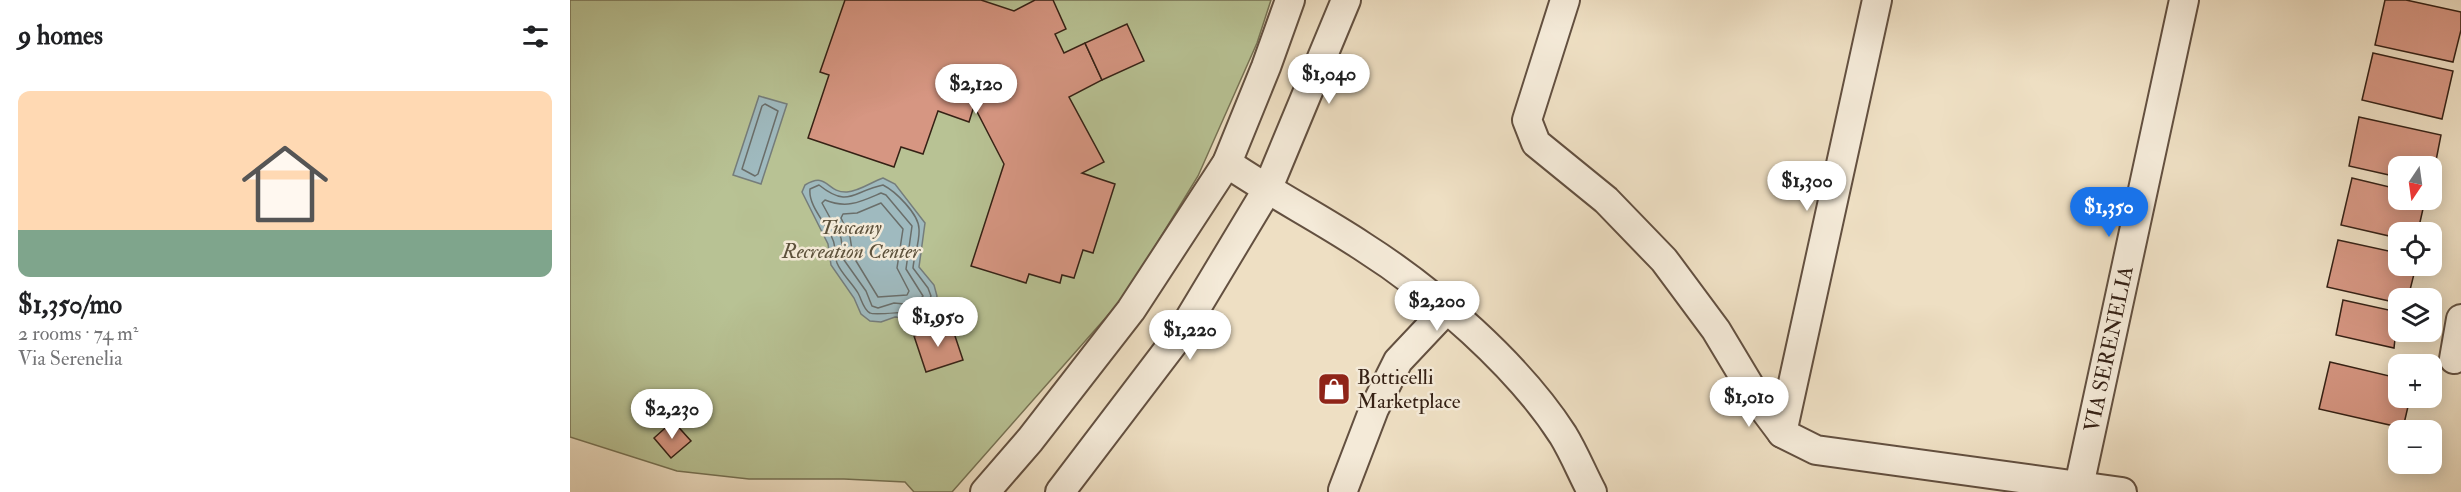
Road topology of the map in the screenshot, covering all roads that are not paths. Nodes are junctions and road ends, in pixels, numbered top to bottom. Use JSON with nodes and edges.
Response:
{"nodes":[{"id":1,"x":1290,"y":0,"type":"edge"},
{"id":2,"x":1346,"y":0,"type":"edge"},
{"id":3,"x":1565,"y":0,"type":"edge"},
{"id":4,"x":1877,"y":0,"type":"edge"},
{"id":5,"x":2184,"y":0,"type":"edge"},
{"id":6,"x":1227,"y":163,"type":"junction"},
{"id":7,"x":1267,"y":190,"type":"junction"},
{"id":8,"x":1447,"y":309,"type":"junction"},
{"id":9,"x":2461,"y":319,"type":"edge"},
{"id":10,"x":2454,"y":359,"type":"dead end"},
{"id":11,"x":1782,"y":433,"type":"junction"},
{"id":12,"x":2079,"y":486,"type":"junction"},
{"id":13,"x":1343,"y":490,"type":"dead end"},
{"id":14,"x":985,"y":492,"type":"edge"},
{"id":15,"x":1060,"y":492,"type":"edge"},
{"id":16,"x":1592,"y":492,"type":"edge"},
{"id":17,"x":2122,"y":492,"type":"edge"}],
"edges":[{"from":1,"to":6,"type":"street"},
{"from":2,"to":7,"type":"street"},
{"from":3,"to":11,"type":"street"},
{"from":4,"to":11,"type":"street"},
{"from":5,"to":12,"type":"street","name":"VIA SERENELIA"},
{"from":6,"to":7,"type":"street"},
{"from":6,"to":14,"type":"street"},
{"from":7,"to":8,"type":"street"},
{"from":7,"to":15,"type":"street"},
{"from":8,"to":13,"type":"street"},
{"from":8,"to":16,"type":"street"},
{"from":9,"to":10,"type":"street"},
{"from":11,"to":12,"type":"street"},
{"from":12,"to":17,"type":"street"}]}
